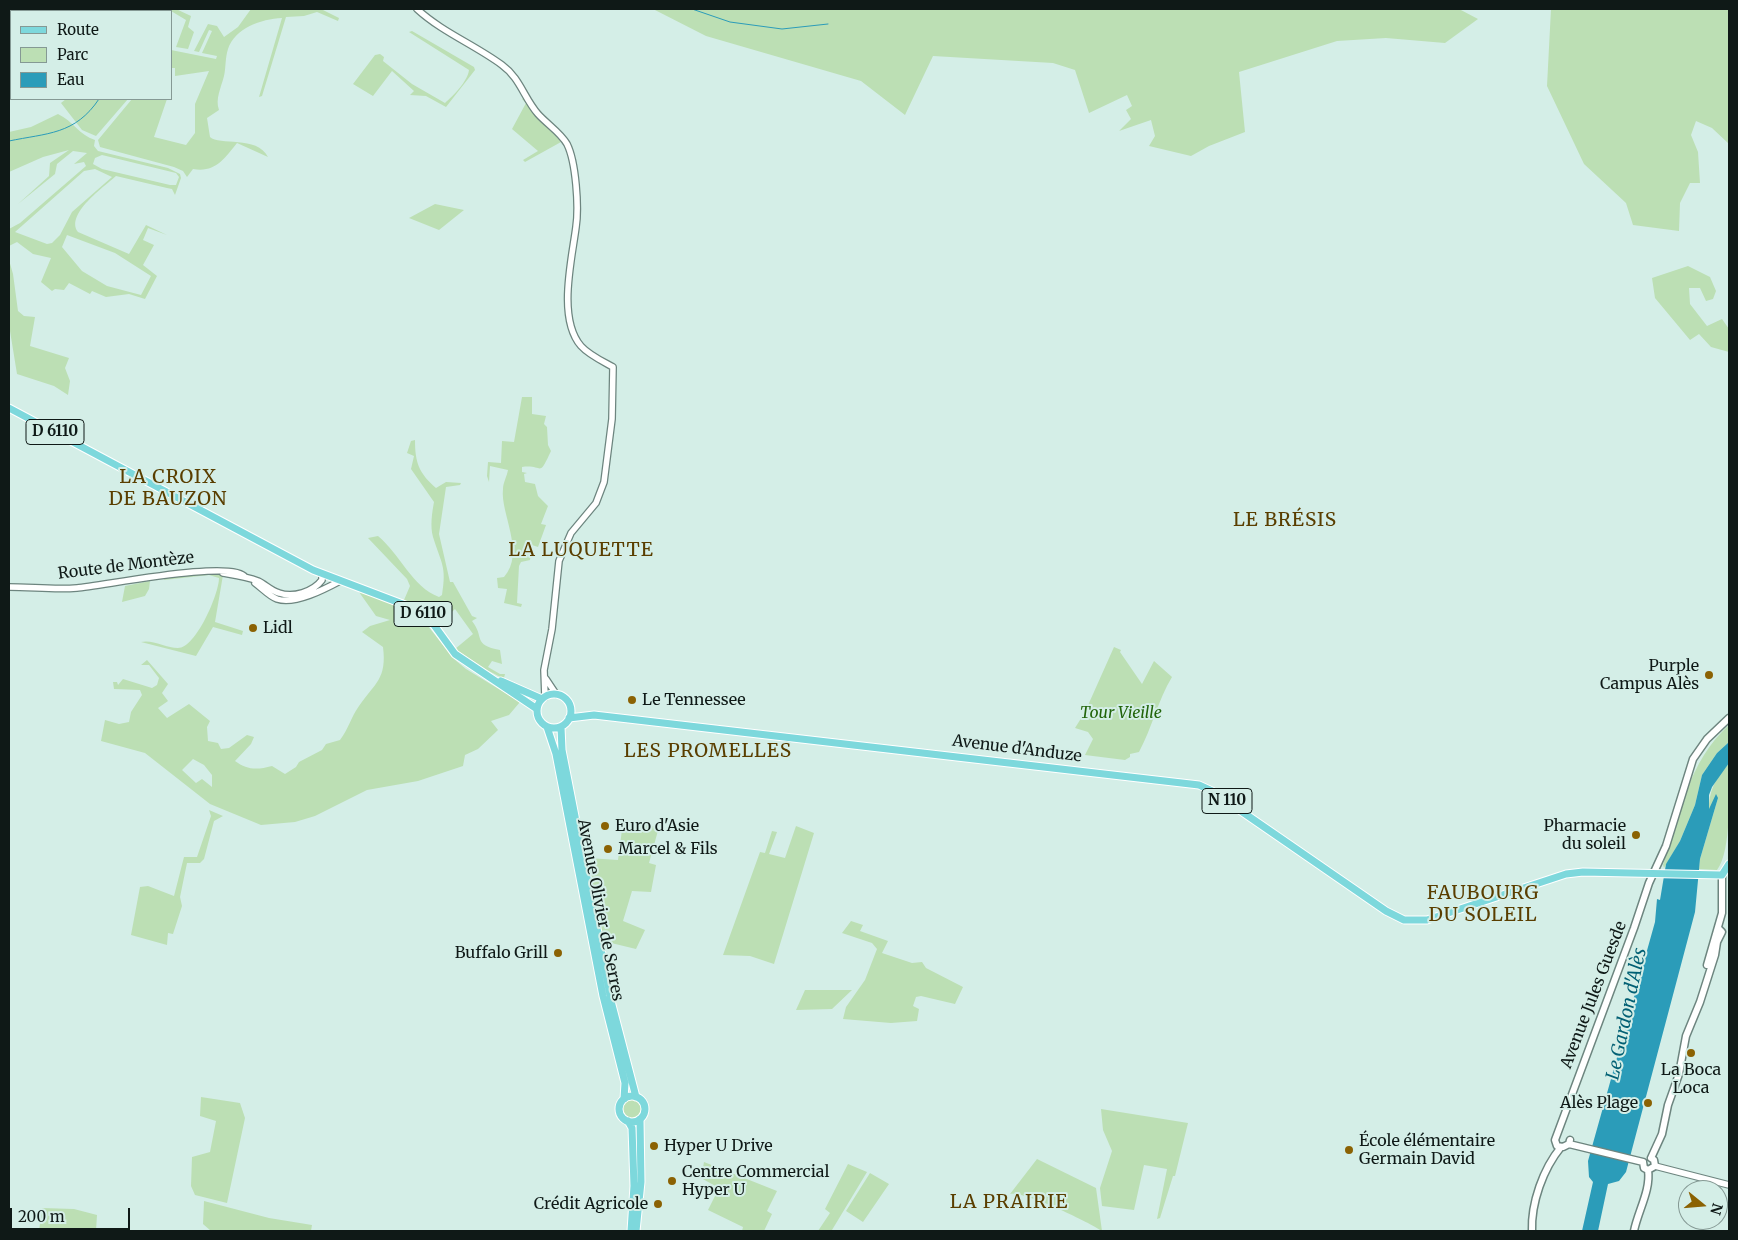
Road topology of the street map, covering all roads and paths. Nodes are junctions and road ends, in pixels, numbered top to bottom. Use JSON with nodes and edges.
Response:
{"nodes":[{"id":1,"x":416,"y":9,"type":"edge"},
{"id":2,"x":9,"y":408,"type":"edge"},
{"id":3,"x":322,"y":574,"type":"junction"},
{"id":4,"x":247,"y":578,"type":"junction"},
{"id":5,"x":340,"y":581,"type":"junction"},
{"id":6,"x":9,"y":587,"type":"edge"},
{"id":7,"x":486,"y":675,"type":"junction"},
{"id":8,"x":545,"y":677,"type":"junction"},
{"id":9,"x":556,"y":694,"type":"junction"},
{"id":10,"x":543,"y":698,"type":"junction"},
{"id":11,"x":570,"y":706,"type":"junction"},
{"id":12,"x":537,"y":709,"type":"junction"},
{"id":13,"x":594,"y":715,"type":"junction"},
{"id":14,"x":570,"y":718,"type":"junction"},
{"id":15,"x":1729,"y":718,"type":"edge"},
{"id":16,"x":561,"y":726,"type":"junction"},
{"id":17,"x":548,"y":727,"type":"junction"},
{"id":18,"x":1729,"y":856,"type":"edge"},
{"id":19,"x":1729,"y":866,"type":"edge"},
{"id":20,"x":1653,"y":873,"type":"junction"},
{"id":21,"x":1720,"y":875,"type":"junction"},
{"id":22,"x":636,"y":1097,"type":"junction"},
{"id":23,"x":624,"y":1099,"type":"junction"},
{"id":24,"x":640,"y":1119,"type":"junction"},
{"id":25,"x":628,"y":1121,"type":"junction"},
{"id":26,"x":1561,"y":1131,"type":"junction"},
{"id":27,"x":1569,"y":1142,"type":"junction"},
{"id":28,"x":1559,"y":1146,"type":"junction"},
{"id":29,"x":1651,"y":1158,"type":"junction"},
{"id":30,"x":1643,"y":1162,"type":"junction"},
{"id":31,"x":1655,"y":1166,"type":"junction"},
{"id":32,"x":1648,"y":1170,"type":"junction"},
{"id":33,"x":1729,"y":1185,"type":"edge"},
{"id":34,"x":631,"y":1231,"type":"edge"},
{"id":35,"x":636,"y":1231,"type":"edge"},
{"id":36,"x":1532,"y":1231,"type":"edge"},
{"id":37,"x":1634,"y":1231,"type":"edge"}],
"edges":[{"from":1,"to":8,"type":"street"},
{"from":2,"to":3,"type":"main road","number":"D 6110"},
{"from":3,"to":4,"type":"street","name":"Route de Montèze"},
{"from":3,"to":5,"type":"main road","number":"D 6110"},
{"from":4,"to":5,"type":"street","name":"Route de Montèze"},
{"from":4,"to":6,"type":"street","name":"Route de Montèze"},
{"from":5,"to":7,"type":"main road","number":"D 6110"},
{"from":7,"to":10,"type":"main road","number":"D 6110"},
{"from":7,"to":12,"type":"main road","number":"D 6110"},
{"from":8,"to":9,"type":"street"},
{"from":8,"to":10,"type":"street"},
{"from":9,"to":10,"type":"main road"},
{"from":9,"to":11,"type":"main road"},
{"from":10,"to":12,"type":"main road"},
{"from":11,"to":13,"type":"main road","name":"Avenue d'Anduze","number":"N 110"},
{"from":11,"to":14,"type":"main road"},
{"from":12,"to":17,"type":"main road"},
{"from":13,"to":14,"type":"main road","name":"Avenue d'Anduze","number":"N 110"},
{"from":13,"to":20,"type":"main road","name":"Avenue d'Anduze","number":"N 110"},
{"from":14,"to":16,"type":"main road"},
{"from":15,"to":20,"type":"main road","name":"Avenue Jules Guesde"},
{"from":16,"to":17,"type":"main road"},
{"from":16,"to":22,"type":"main road","name":"Avenue Olivier de Serres"},
{"from":17,"to":23,"type":"main road","name":"Avenue Olivier de Serres"},
{"from":18,"to":19,"type":"main road"},
{"from":19,"to":21,"type":"main road"},
{"from":20,"to":21,"type":"main road"},
{"from":20,"to":26,"type":"main road","name":"Avenue Jules Guesde"},
{"from":21,"to":29,"type":"main road"},
{"from":22,"to":23,"type":"main road"},
{"from":22,"to":24,"type":"main road"},
{"from":23,"to":25,"type":"main road"},
{"from":24,"to":25,"type":"main road"},
{"from":24,"to":35,"type":"main road"},
{"from":25,"to":34,"type":"main road"},
{"from":26,"to":27,"type":"main road"},
{"from":26,"to":28,"type":"main road","name":"Avenue Jules Guesde"},
{"from":27,"to":28,"type":"main road"},
{"from":27,"to":30,"type":"main road"},
{"from":28,"to":36,"type":"main road"},
{"from":29,"to":30,"type":"main road"},
{"from":29,"to":31,"type":"main road"},
{"from":30,"to":32,"type":"main road"},
{"from":31,"to":32,"type":"main road"},
{"from":31,"to":33,"type":"street"},
{"from":32,"to":37,"type":"main road"}]}
